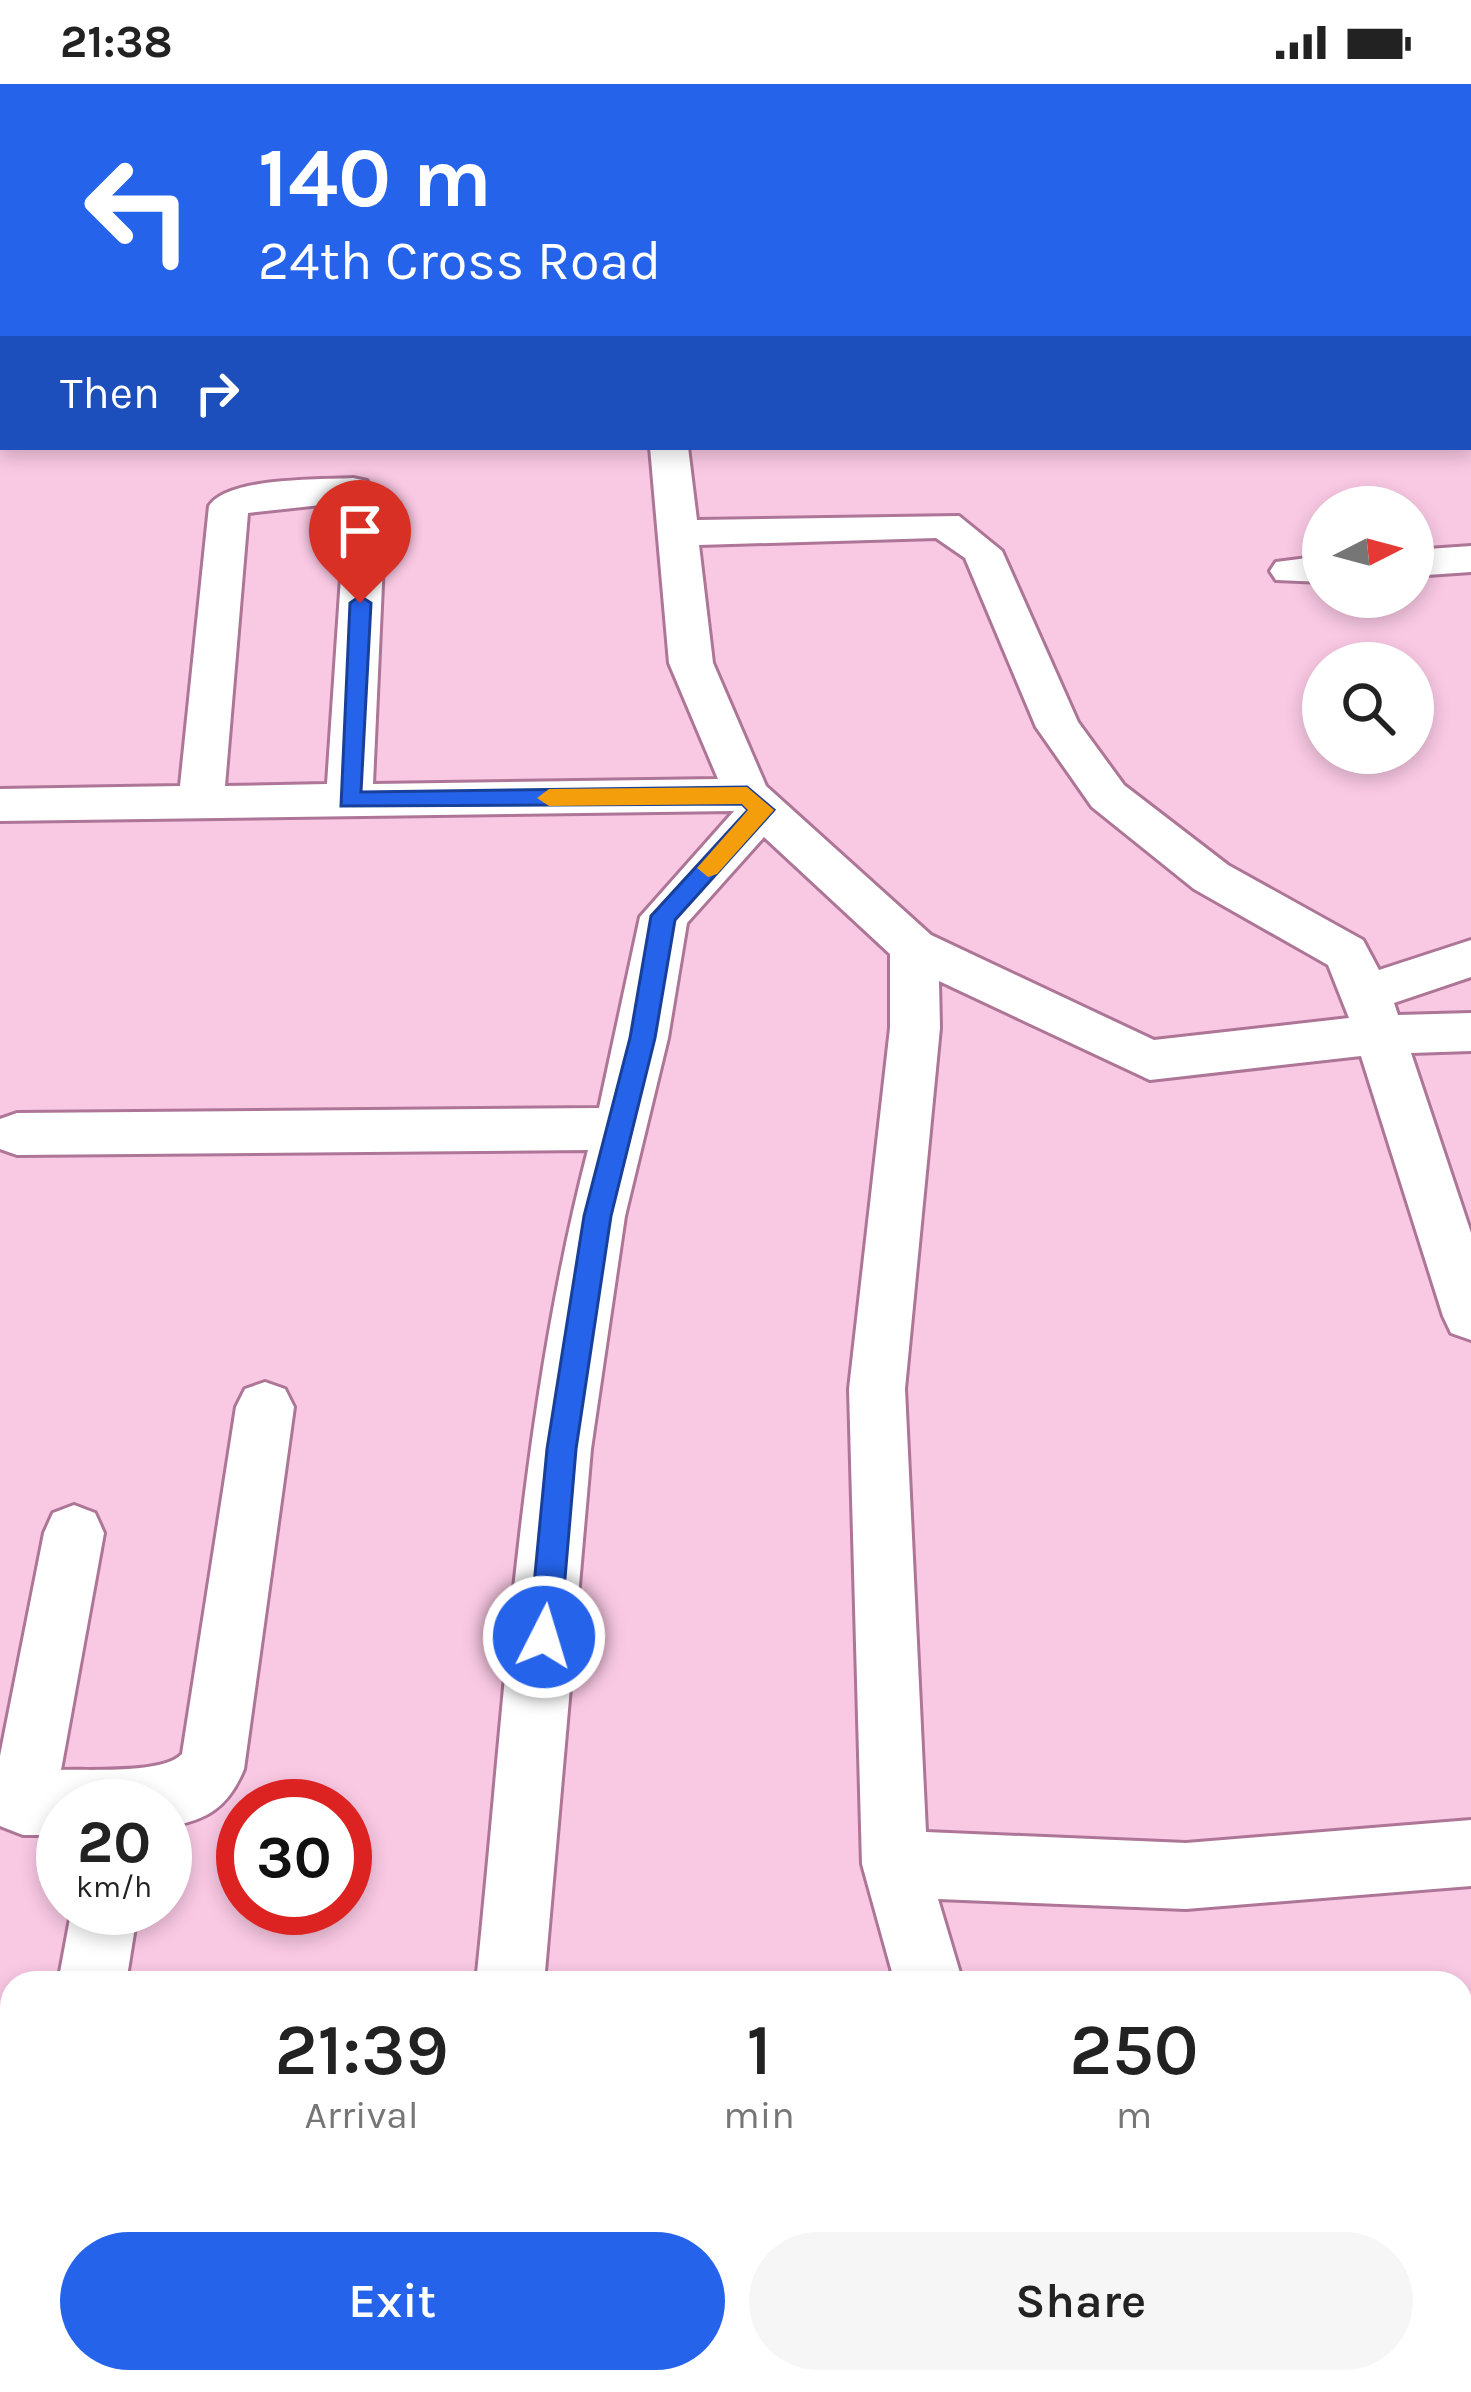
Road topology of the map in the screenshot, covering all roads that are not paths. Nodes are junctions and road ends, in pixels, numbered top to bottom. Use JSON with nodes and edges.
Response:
{"nodes":[{"id":1,"x":669,"y":450,"type":"edge"},
{"id":2,"x":677,"y":533,"type":"junction"},
{"id":3,"x":1471,"y":559,"type":"edge"},
{"id":4,"x":1434,"y":562,"type":"edge"},
{"id":5,"x":349,"y":800,"type":"junction"},
{"id":6,"x":201,"y":802,"type":"junction"},
{"id":7,"x":755,"y":803,"type":"junction"},
{"id":8,"x":0,"y":806,"type":"edge"},
{"id":9,"x":914,"y":948,"type":"junction"},
{"id":10,"x":1471,"y":958,"type":"edge"},
{"id":11,"x":1372,"y":1014,"type":"junction"},
{"id":12,"x":1471,"y":1032,"type":"edge"},
{"id":13,"x":619,"y":1129,"type":"junction"},
{"id":14,"x":17,"y":1134,"type":"dead end"},
{"id":15,"x":1450,"y":1188,"type":"edge"},
{"id":16,"x":1471,"y":1316,"type":"edge"},
{"id":17,"x":265,"y":1407,"type":"dead end"},
{"id":18,"x":74,"y":1533,"type":"dead end"},
{"id":19,"x":192,"y":1790,"type":"edge"},
{"id":20,"x":36,"y":1803,"type":"edge"},
{"id":21,"x":1471,"y":1853,"type":"edge"},
{"id":22,"x":896,"y":1864,"type":"junction"},
{"id":23,"x":100,"y":1935,"type":"edge"},
{"id":24,"x":94,"y":1971,"type":"edge"},
{"id":25,"x":511,"y":1971,"type":"edge"},
{"id":26,"x":926,"y":1971,"type":"edge"}],
"edges":[{"from":1,"to":2,"type":"street"},
{"from":2,"to":7,"type":"street"},
{"from":2,"to":11,"type":"street"},
{"from":3,"to":4,"type":"street"},
{"from":5,"to":6,"type":"street"},
{"from":5,"to":6,"type":"street"},
{"from":5,"to":7,"type":"street"},
{"from":6,"to":8,"type":"street"},
{"from":7,"to":9,"type":"street"},
{"from":7,"to":13,"type":"street"},
{"from":9,"to":11,"type":"street"},
{"from":9,"to":22,"type":"street"},
{"from":10,"to":11,"type":"street"},
{"from":11,"to":12,"type":"street"},
{"from":11,"to":15,"type":"street"},
{"from":13,"to":14,"type":"street"},
{"from":13,"to":25,"type":"street"},
{"from":15,"to":16,"type":"street"},
{"from":17,"to":19,"type":"street"},
{"from":18,"to":20,"type":"street"},
{"from":21,"to":22,"type":"street"},
{"from":22,"to":26,"type":"street"},
{"from":23,"to":24,"type":"street"}]}
